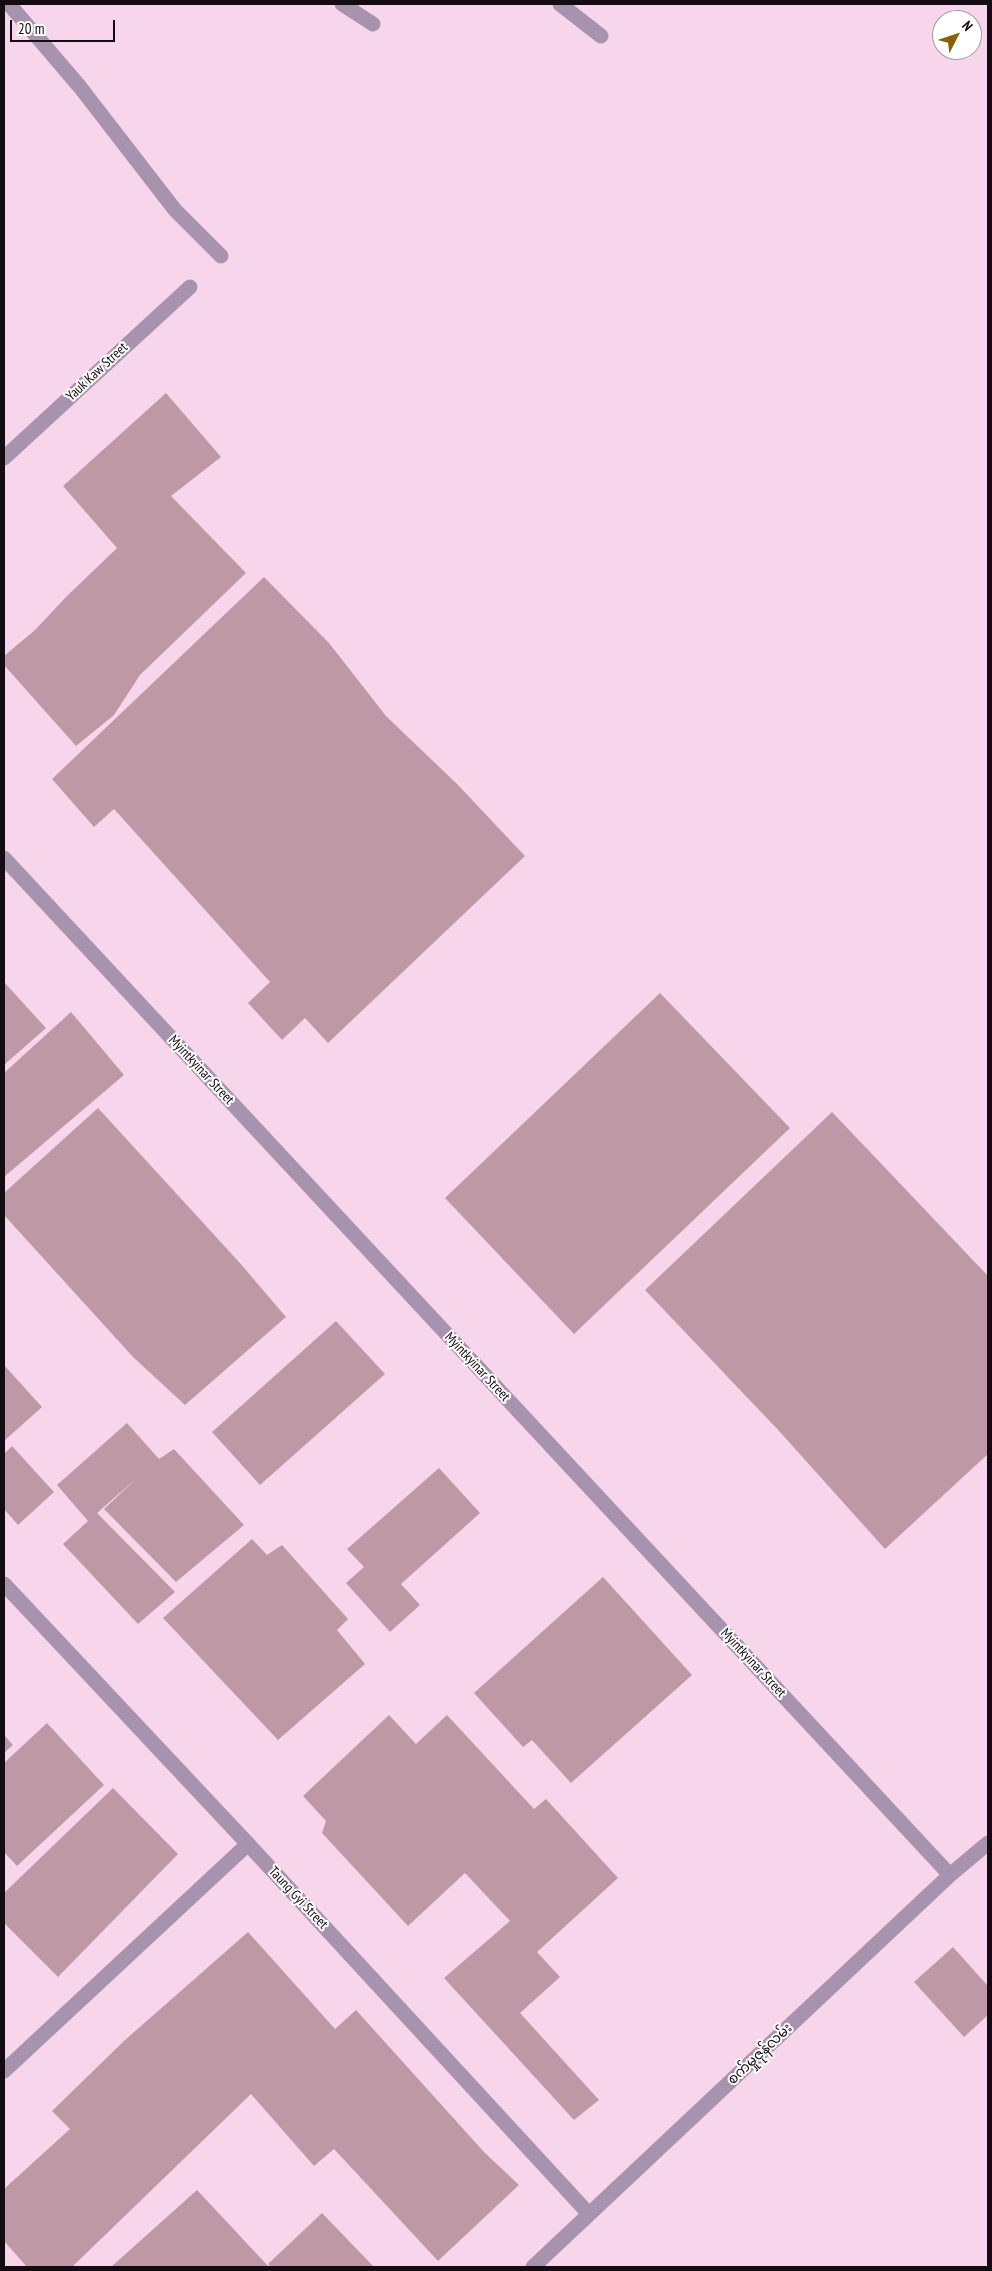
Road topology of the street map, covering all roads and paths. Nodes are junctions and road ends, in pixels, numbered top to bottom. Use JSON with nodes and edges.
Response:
{"nodes":[{"id":1,"x":9,"y":4,"type":"edge"},
{"id":2,"x":342,"y":4,"type":"edge"},
{"id":3,"x":560,"y":4,"type":"edge"},
{"id":4,"x":373,"y":24,"type":"dead end"},
{"id":5,"x":601,"y":36,"type":"dead end"},
{"id":6,"x":221,"y":256,"type":"dead end"},
{"id":7,"x":190,"y":287,"type":"dead end"},
{"id":8,"x":4,"y":458,"type":"edge"},
{"id":9,"x":4,"y":858,"type":"edge"},
{"id":10,"x":4,"y":1584,"type":"edge"},
{"id":11,"x":988,"y":1843,"type":"edge"},
{"id":12,"x":248,"y":1844,"type":"junction"},
{"id":13,"x":950,"y":1875,"type":"junction"},
{"id":14,"x":4,"y":2071,"type":"edge"},
{"id":15,"x":589,"y":2214,"type":"junction"},
{"id":16,"x":532,"y":2267,"type":"edge"}],
"edges":[{"from":1,"to":6,"type":"street"},
{"from":2,"to":4,"type":"street"},
{"from":3,"to":5,"type":"street"},
{"from":7,"to":8,"type":"street","name":"Yauk Kaw Street"},
{"from":9,"to":13,"type":"street","name":"Myintkyinar Street"},
{"from":10,"to":12,"type":"street","name":"Taung Gyi Street"},
{"from":11,"to":13,"type":"street","name":"စက်မှုဇုန်လမ်း"},
{"from":12,"to":14,"type":"street"},
{"from":12,"to":15,"type":"street","name":"Taung Gyi Street"},
{"from":13,"to":15,"type":"street","name":"စက်မှုဇုန်လမ်း"},
{"from":15,"to":16,"type":"street","name":"စက်မှုဇုန်လမ်း"}]}
